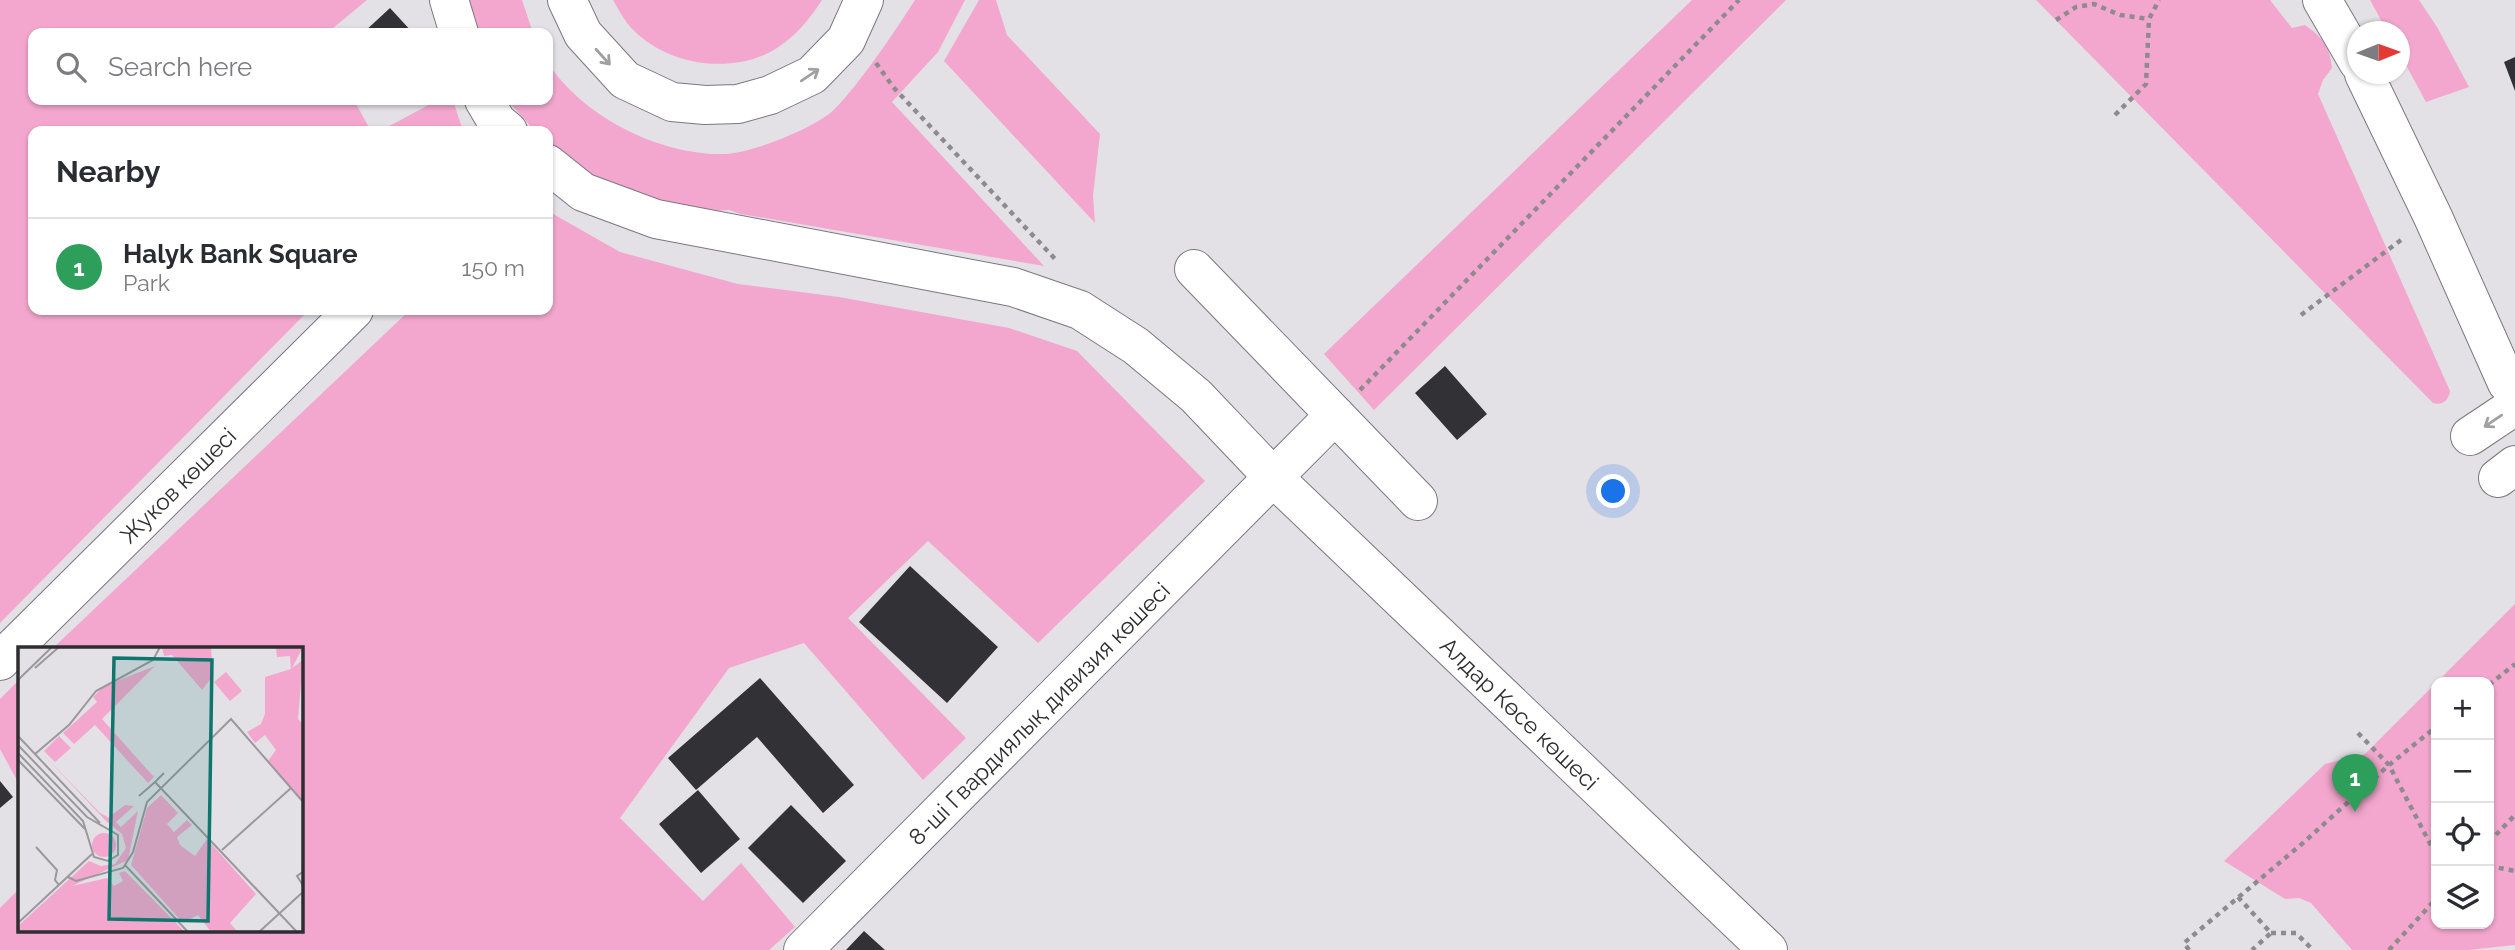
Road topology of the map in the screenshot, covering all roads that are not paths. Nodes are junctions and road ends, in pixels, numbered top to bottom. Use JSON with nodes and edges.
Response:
{"nodes":[{"id":1,"x":449,"y":0,"type":"edge"},
{"id":2,"x":567,"y":0,"type":"edge"},
{"id":3,"x":864,"y":0,"type":"edge"},
{"id":4,"x":2322,"y":0,"type":"edge"},
{"id":5,"x":457,"y":28,"type":"edge"},
{"id":6,"x":2347,"y":44,"type":"edge"},
{"id":7,"x":2369,"y":84,"type":"edge"},
{"id":8,"x":487,"y":105,"type":"edge"},
{"id":9,"x":502,"y":126,"type":"edge"},
{"id":10,"x":553,"y":168,"type":"edge"},
{"id":11,"x":1194,"y":269,"type":"dead end"},
{"id":12,"x":349,"y":315,"type":"edge"},
{"id":13,"x":2515,"y":390,"type":"edge"},
{"id":14,"x":2515,"y":406,"type":"edge"},
{"id":15,"x":1335,"y":415,"type":"junction"},
{"id":16,"x":2470,"y":436,"type":"dead end"},
{"id":17,"x":1273,"y":477,"type":"junction"},
{"id":18,"x":1418,"y":501,"type":"dead end"},
{"id":19,"x":0,"y":661,"type":"edge"},
{"id":20,"x":803,"y":950,"type":"edge"},
{"id":21,"x":1768,"y":950,"type":"edge"}],
"edges":[{"from":1,"to":5,"type":"street"},
{"from":2,"to":3,"type":"street","one_way":true},
{"from":4,"to":6,"type":"street"},
{"from":7,"to":13,"type":"street"},
{"from":8,"to":9,"type":"street"},
{"from":10,"to":17,"type":"street","name":"Алдар Көсе көшесі"},
{"from":11,"to":15,"type":"street"},
{"from":12,"to":19,"type":"street","name":"Жуков көшесі"},
{"from":14,"to":16,"type":"street","one_way":true},
{"from":15,"to":17,"type":"street","name":"8-ші Гвардиялық дивизия көшесі"},
{"from":15,"to":18,"type":"street"},
{"from":17,"to":20,"type":"street","name":"8-ші Гвардиялық дивизия көшесі"},
{"from":17,"to":21,"type":"street","name":"Алдар Көсе көшесі"}]}
